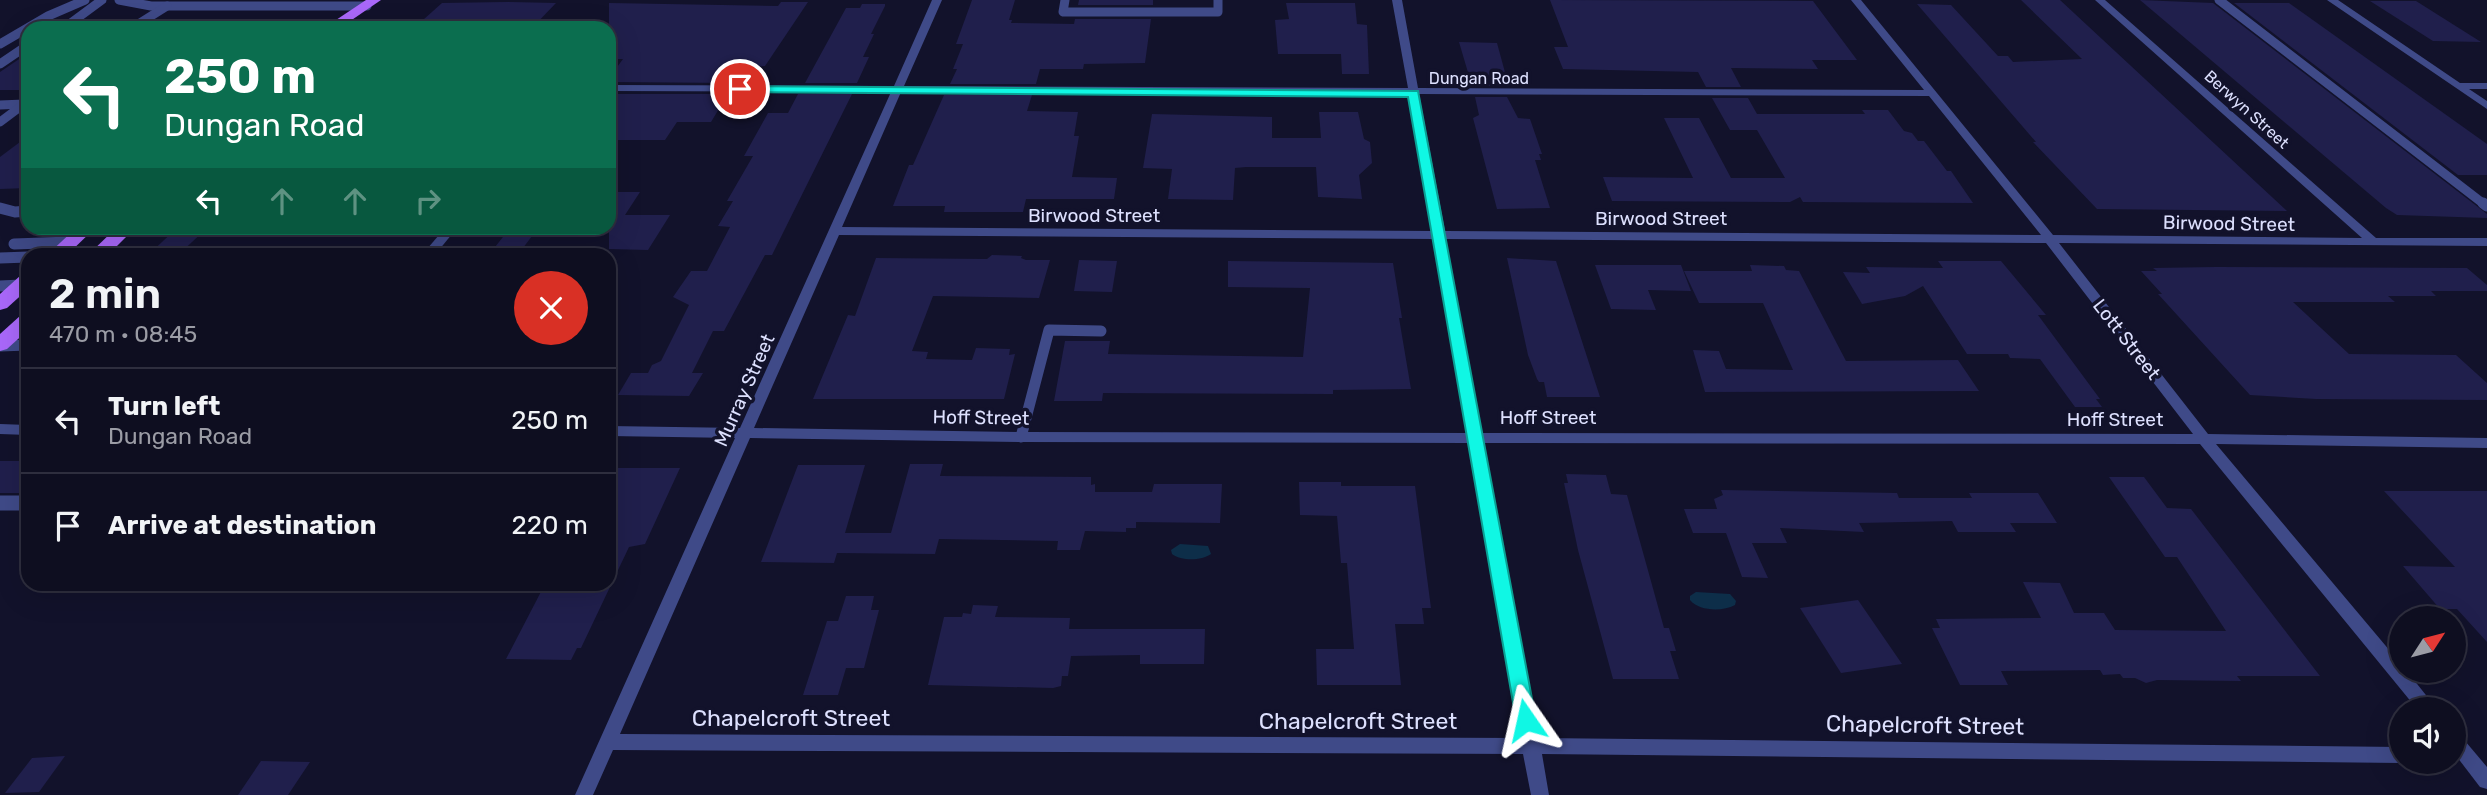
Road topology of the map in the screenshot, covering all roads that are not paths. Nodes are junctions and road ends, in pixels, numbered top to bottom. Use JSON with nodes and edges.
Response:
{"nodes":[{"id":1,"x":85,"y":0,"type":"edge"},
{"id":2,"x":102,"y":0,"type":"edge"},
{"id":3,"x":119,"y":0,"type":"edge"},
{"id":4,"x":937,"y":0,"type":"edge"},
{"id":5,"x":1065,"y":0,"type":"edge"},
{"id":6,"x":1218,"y":0,"type":"edge"},
{"id":7,"x":1397,"y":0,"type":"edge"},
{"id":8,"x":1856,"y":0,"type":"edge"},
{"id":9,"x":2100,"y":0,"type":"edge"},
{"id":10,"x":2219,"y":0,"type":"edge"},
{"id":11,"x":2332,"y":0,"type":"edge"},
{"id":12,"x":172,"y":3,"type":"edge"},
{"id":13,"x":370,"y":3,"type":"edge"},
{"id":14,"x":337,"y":16,"type":"edge"},
{"id":15,"x":39,"y":21,"type":"edge"},
{"id":16,"x":74,"y":21,"type":"edge"},
{"id":17,"x":143,"y":21,"type":"edge"},
{"id":18,"x":287,"y":21,"type":"edge"},
{"id":19,"x":21,"y":32,"type":"edge"},
{"id":20,"x":0,"y":44,"type":"edge"},
{"id":21,"x":21,"y":50,"type":"edge"},
{"id":22,"x":0,"y":64,"type":"edge"},
{"id":23,"x":2458,"y":86,"type":"junction"},
{"id":24,"x":2487,"y":86,"type":"edge"},
{"id":25,"x":616,"y":88,"type":"edge"},
{"id":26,"x":898,"y":89,"type":"junction"},
{"id":27,"x":1414,"y":93,"type":"junction"},
{"id":28,"x":1930,"y":93,"type":"junction"},
{"id":29,"x":21,"y":103,"type":"edge"},
{"id":30,"x":0,"y":104,"type":"edge"},
{"id":31,"x":2487,"y":106,"type":"edge"},
{"id":32,"x":21,"y":107,"type":"edge"},
{"id":33,"x":0,"y":122,"type":"edge"},
{"id":34,"x":2487,"y":206,"type":"edge"},
{"id":35,"x":0,"y":208,"type":"edge"},
{"id":36,"x":21,"y":212,"type":"edge"},
{"id":37,"x":836,"y":231,"type":"junction"},
{"id":38,"x":78,"y":235,"type":"edge"},
{"id":39,"x":118,"y":235,"type":"edge"},
{"id":40,"x":1439,"y":235,"type":"junction"},
{"id":41,"x":2049,"y":238,"type":"junction"},
{"id":42,"x":70,"y":242,"type":"junction"},
{"id":43,"x":2374,"y":242,"type":"junction"},
{"id":44,"x":2487,"y":242,"type":"edge"},
{"id":45,"x":14,"y":244,"type":"dead end"},
{"id":46,"x":64,"y":248,"type":"edge"},
{"id":47,"x":105,"y":248,"type":"edge"},
{"id":48,"x":21,"y":257,"type":"edge"},
{"id":49,"x":0,"y":258,"type":"edge"},
{"id":50,"x":21,"y":283,"type":"edge"},
{"id":51,"x":0,"y":286,"type":"edge"},
{"id":52,"x":21,"y":286,"type":"edge"},
{"id":53,"x":0,"y":304,"type":"edge"},
{"id":54,"x":21,"y":326,"type":"edge"},
{"id":55,"x":1101,"y":331,"type":"dead end"},
{"id":56,"x":0,"y":345,"type":"edge"},
{"id":57,"x":21,"y":345,"type":"edge"},
{"id":58,"x":0,"y":429,"type":"edge"},
{"id":59,"x":21,"y":430,"type":"edge"},
{"id":60,"x":616,"y":431,"type":"edge"},
{"id":61,"x":747,"y":432,"type":"junction"},
{"id":62,"x":1474,"y":436,"type":"junction"},
{"id":63,"x":1021,"y":437,"type":"junction"},
{"id":64,"x":2204,"y":439,"type":"junction"},
{"id":65,"x":2487,"y":443,"type":"edge"},
{"id":66,"x":0,"y":503,"type":"edge"},
{"id":67,"x":21,"y":503,"type":"edge"},
{"id":68,"x":2418,"y":697,"type":"edge"},
{"id":69,"x":608,"y":742,"type":"junction"},
{"id":70,"x":1531,"y":746,"type":"junction"},
{"id":71,"x":2389,"y":755,"type":"edge"},
{"id":72,"x":2466,"y":761,"type":"edge"},
{"id":73,"x":2487,"y":781,"type":"edge"},
{"id":74,"x":584,"y":795,"type":"edge"},
{"id":75,"x":1540,"y":795,"type":"edge"}],
"edges":[{"from":1,"to":15,"type":"lane"},
{"from":2,"to":16,"type":"lane"},
{"from":3,"to":12,"type":"lane"},
{"from":4,"to":26,"type":"street","name":"Murray Street"},
{"from":5,"to":6,"type":"lane"},
{"from":7,"to":27,"type":"street"},
{"from":8,"to":28,"type":"street","name":"Lott Street"},
{"from":9,"to":43,"type":"street","name":"Berwyn Street"},
{"from":10,"to":34,"type":"lane"},
{"from":11,"to":23,"type":"street"},
{"from":12,"to":14,"type":"lane"},
{"from":12,"to":17,"type":"lane"},
{"from":13,"to":14,"type":"main road"},
{"from":14,"to":18,"type":"lane"},
{"from":19,"to":20,"type":"lane"},
{"from":21,"to":22,"type":"lane"},
{"from":23,"to":24,"type":"street"},
{"from":23,"to":31,"type":"street"},
{"from":25,"to":26,"type":"street","name":"Dungan Road"},
{"from":26,"to":27,"type":"street","name":"Dungan Road"},
{"from":26,"to":37,"type":"street","name":"Murray Street"},
{"from":27,"to":28,"type":"street","name":"Dungan Road"},
{"from":27,"to":40,"type":"street"},
{"from":28,"to":41,"type":"street","name":"Lott Street"},
{"from":29,"to":30,"type":"lane"},
{"from":32,"to":33,"type":"lane"},
{"from":35,"to":36,"type":"lane"},
{"from":37,"to":40,"type":"street","name":"Birwood Street"},
{"from":37,"to":61,"type":"street","name":"Murray Street"},
{"from":38,"to":42,"type":"main road"},
{"from":39,"to":47,"type":"main road"},
{"from":40,"to":41,"type":"street","name":"Birwood Street"},
{"from":40,"to":62,"type":"street"},
{"from":41,"to":43,"type":"street","name":"Birwood Street"},
{"from":41,"to":64,"type":"street","name":"Lott Street"},
{"from":42,"to":45,"type":"lane"},
{"from":42,"to":46,"type":"main road"},
{"from":43,"to":44,"type":"street","name":"Birwood Street"},
{"from":48,"to":49,"type":"lane"},
{"from":50,"to":51,"type":"lane"},
{"from":52,"to":53,"type":"main road"},
{"from":54,"to":56,"type":"main road"},
{"from":55,"to":63,"type":"lane"},
{"from":56,"to":57,"type":"lane"},
{"from":58,"to":59,"type":"street"},
{"from":60,"to":61,"type":"street","name":"Hoff Street"},
{"from":61,"to":63,"type":"street","name":"Hoff Street"},
{"from":61,"to":69,"type":"street","name":"Murray Street"},
{"from":62,"to":63,"type":"street","name":"Hoff Street"},
{"from":62,"to":64,"type":"street","name":"Hoff Street"},
{"from":62,"to":70,"type":"street"},
{"from":64,"to":65,"type":"street","name":"Hoff Street"},
{"from":64,"to":68,"type":"street","name":"Lott Street"},
{"from":66,"to":67,"type":"lane"},
{"from":69,"to":70,"type":"street","name":"Chapelcroft Street"},
{"from":69,"to":74,"type":"street","name":"Murray Street"},
{"from":70,"to":71,"type":"street","name":"Chapelcroft Street"},
{"from":70,"to":75,"type":"street"},
{"from":72,"to":73,"type":"street"}]}
